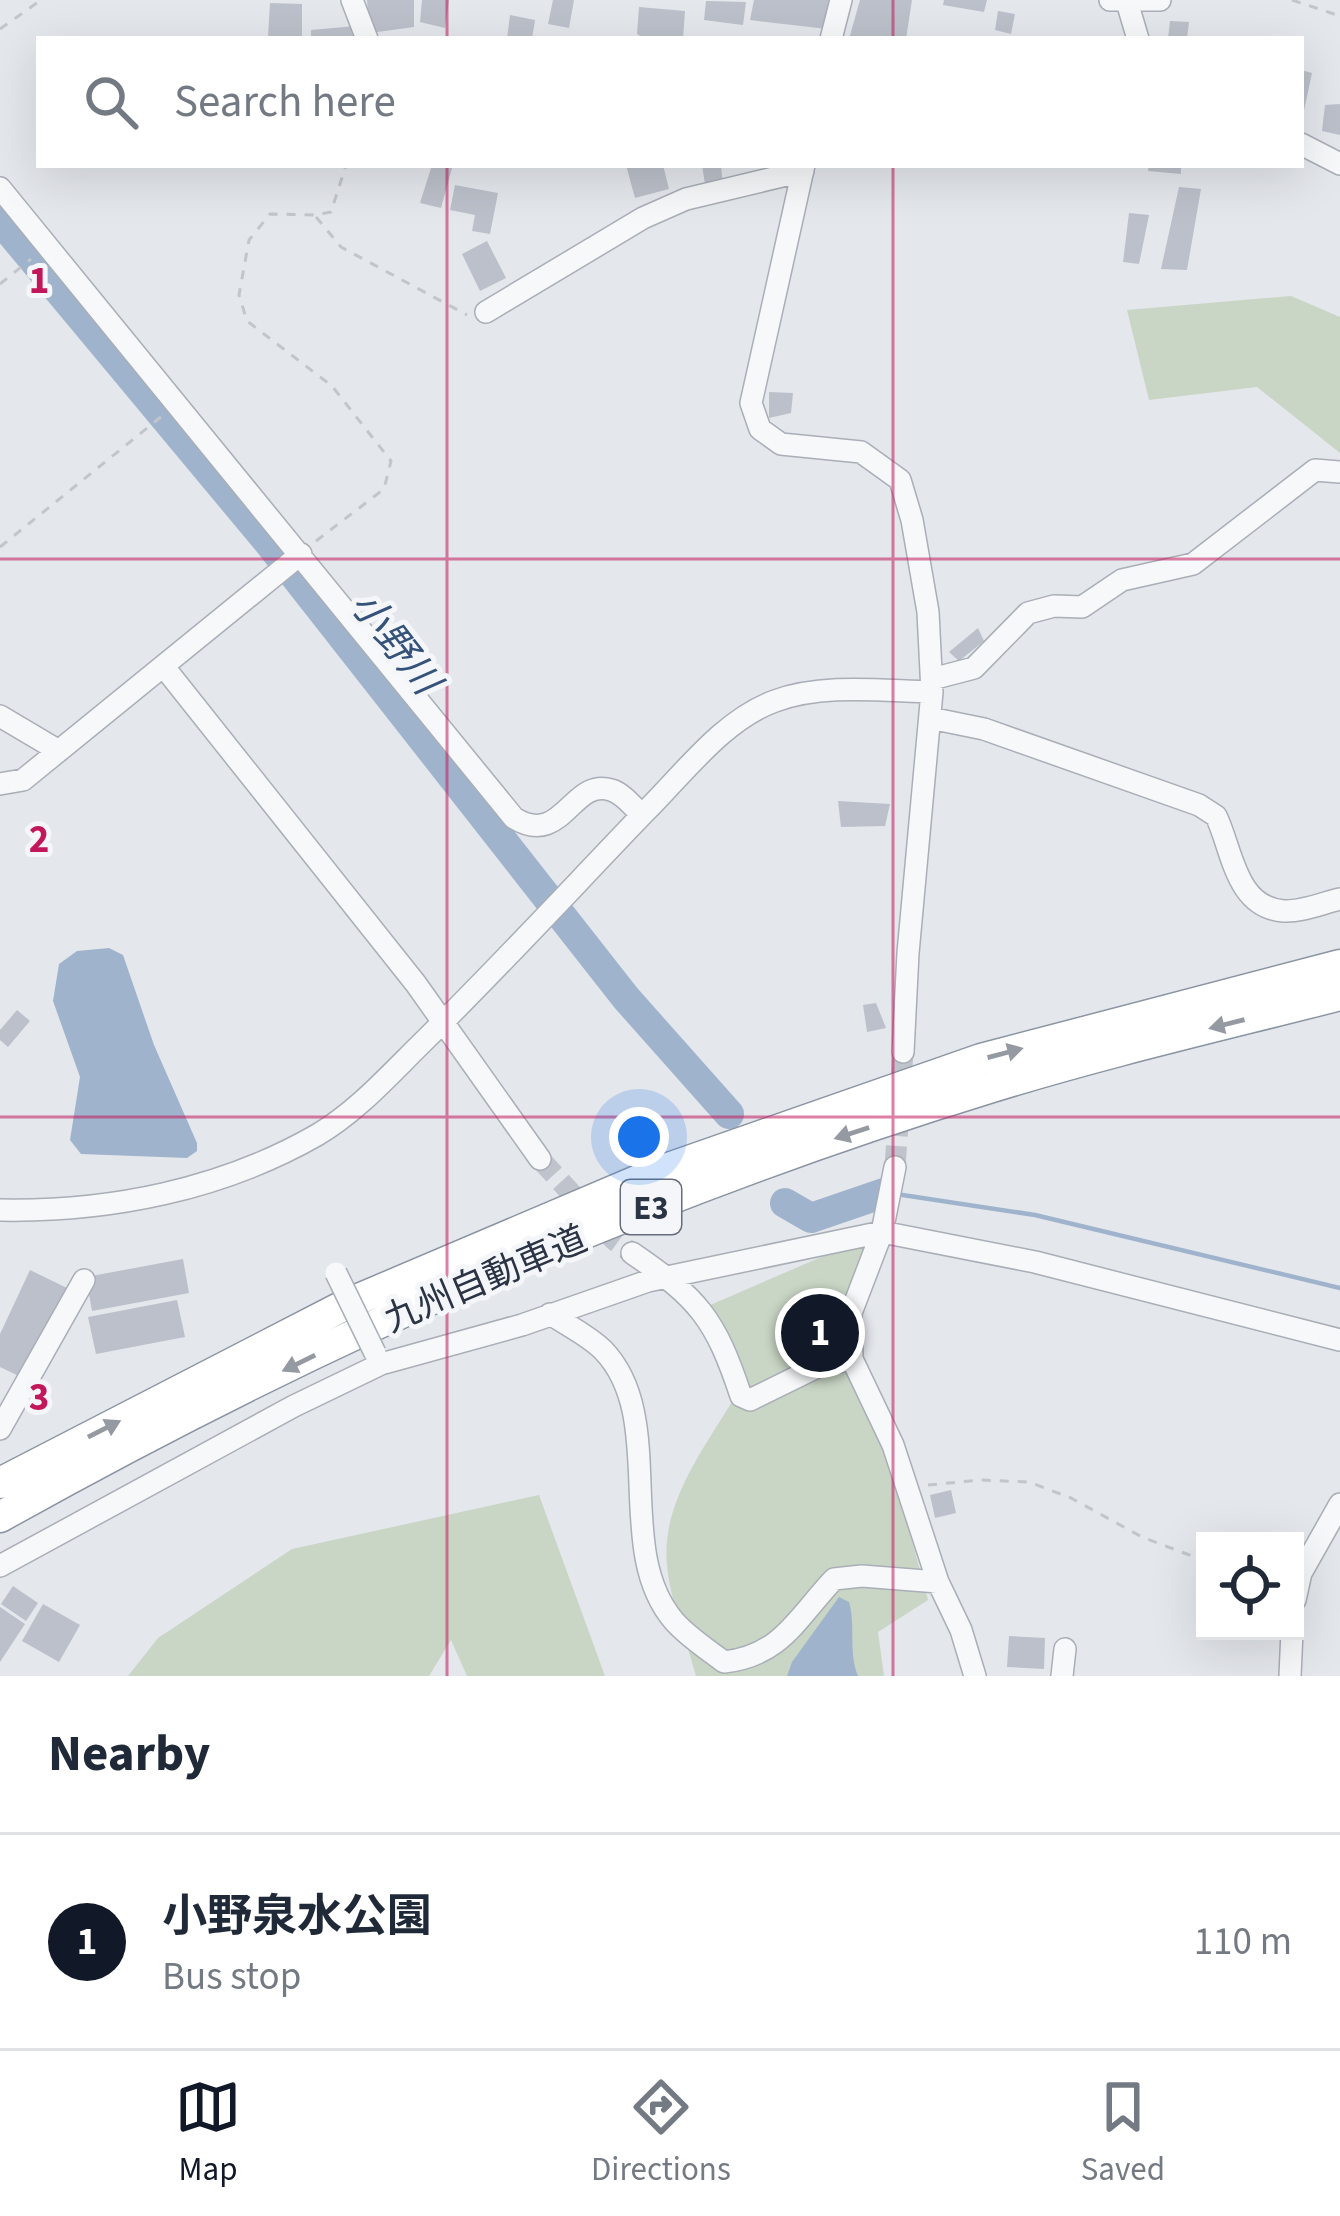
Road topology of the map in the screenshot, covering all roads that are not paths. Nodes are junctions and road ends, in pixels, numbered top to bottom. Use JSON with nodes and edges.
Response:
{"nodes":[{"id":1,"x":352,"y":0,"type":"edge"},
{"id":2,"x":842,"y":0,"type":"edge"},
{"id":3,"x":1160,"y":0,"type":"edge"},
{"id":4,"x":1118,"y":1,"type":"edge"},
{"id":5,"x":366,"y":36,"type":"edge"},
{"id":6,"x":832,"y":36,"type":"edge"},
{"id":7,"x":1136,"y":36,"type":"edge"},
{"id":8,"x":1304,"y":146,"type":"edge"},
{"id":9,"x":1340,"y":164,"type":"edge"},
{"id":10,"x":803,"y":168,"type":"edge"},
{"id":11,"x":0,"y":188,"type":"edge"},
{"id":12,"x":486,"y":313,"type":"road end"},
{"id":13,"x":1340,"y":472,"type":"edge"},
{"id":14,"x":297,"y":557,"type":"junction"},
{"id":15,"x":164,"y":667,"type":"junction"},
{"id":16,"x":932,"y":686,"type":"junction"},
{"id":17,"x":0,"y":716,"type":"edge"},
{"id":18,"x":930,"y":718,"type":"junction"},
{"id":19,"x":59,"y":751,"type":"junction"},
{"id":20,"x":0,"y":784,"type":"edge"},
{"id":21,"x":642,"y":815,"type":"junction"},
{"id":22,"x":1340,"y":899,"type":"edge"},
{"id":23,"x":1340,"y":965,"type":"edge"},
{"id":24,"x":1340,"y":995,"type":"edge"},
{"id":25,"x":444,"y":1022,"type":"junction"},
{"id":26,"x":903,"y":1052,"type":"tunnel mouth"},
{"id":27,"x":540,"y":1159,"type":"tunnel mouth"},
{"id":28,"x":895,"y":1168,"type":"tunnel mouth"},
{"id":29,"x":0,"y":1210,"type":"edge"},
{"id":30,"x":884,"y":1223,"type":"junction"},
{"id":31,"x":632,"y":1253,"type":"tunnel mouth"},
{"id":32,"x":336,"y":1273,"type":"dead end"},
{"id":33,"x":667,"y":1277,"type":"junction"},
{"id":34,"x":85,"y":1280,"type":"dead end"},
{"id":35,"x":550,"y":1314,"type":"junction"},
{"id":36,"x":849,"y":1333,"type":"junction"},
{"id":37,"x":806,"y":1336,"type":"dead end"},
{"id":38,"x":1340,"y":1340,"type":"edge"},
{"id":39,"x":378,"y":1358,"type":"junction"},
{"id":40,"x":852,"y":1359,"type":"junction"},
{"id":41,"x":0,"y":1430,"type":"edge"},
{"id":42,"x":0,"y":1483,"type":"edge"},
{"id":43,"x":1340,"y":1504,"type":"edge"},
{"id":44,"x":0,"y":1517,"type":"edge"},
{"id":45,"x":0,"y":1566,"type":"edge"},
{"id":46,"x":1304,"y":1566,"type":"edge"},
{"id":47,"x":938,"y":1582,"type":"junction"},
{"id":48,"x":1292,"y":1640,"type":"edge"},
{"id":49,"x":1065,"y":1649,"type":"dead end"},
{"id":50,"x":976,"y":1676,"type":"edge"},
{"id":51,"x":1062,"y":1676,"type":"edge"},
{"id":52,"x":1290,"y":1676,"type":"edge"}],
"edges":[{"from":1,"to":5,"type":"street"},
{"from":2,"to":6,"type":"street"},
{"from":3,"to":4,"type":"street"},
{"from":4,"to":7,"type":"street"},
{"from":8,"to":9,"type":"street"},
{"from":10,"to":12,"type":"street"},
{"from":10,"to":16,"type":"street"},
{"from":11,"to":14,"type":"street"},
{"from":13,"to":16,"type":"street"},
{"from":14,"to":15,"type":"street"},
{"from":14,"to":21,"type":"street"},
{"from":15,"to":19,"type":"street"},
{"from":15,"to":25,"type":"street"},
{"from":16,"to":18,"type":"street"},
{"from":16,"to":21,"type":"street"},
{"from":17,"to":19,"type":"street"},
{"from":18,"to":22,"type":"street"},
{"from":18,"to":26,"type":"street"},
{"from":19,"to":20,"type":"street"},
{"from":21,"to":25,"type":"street"},
{"from":42,"to":23,"type":"highway","name":"九州自動車道","number":"E3","one_way":true},
{"from":24,"to":44,"type":"highway","name":"九州自動車道","number":"E3","one_way":true},
{"from":25,"to":27,"type":"street"},
{"from":25,"to":29,"type":"street"},
{"from":28,"to":30,"type":"street"},
{"from":30,"to":33,"type":"street"},
{"from":30,"to":36,"type":"street"},
{"from":30,"to":38,"type":"street"},
{"from":31,"to":33,"type":"street"},
{"from":32,"to":39,"type":"street","bridge":true},
{"from":33,"to":35,"type":"street"},
{"from":33,"to":40,"type":"street"},
{"from":34,"to":41,"type":"street"},
{"from":35,"to":39,"type":"street"},
{"from":35,"to":47,"type":"street"},
{"from":36,"to":37,"type":"street"},
{"from":36,"to":40,"type":"street"},
{"from":39,"to":45,"type":"street"},
{"from":40,"to":47,"type":"street"},
{"from":43,"to":46,"type":"street"},
{"from":47,"to":50,"type":"street"},
{"from":48,"to":52,"type":"street"},
{"from":49,"to":51,"type":"street"}]}
